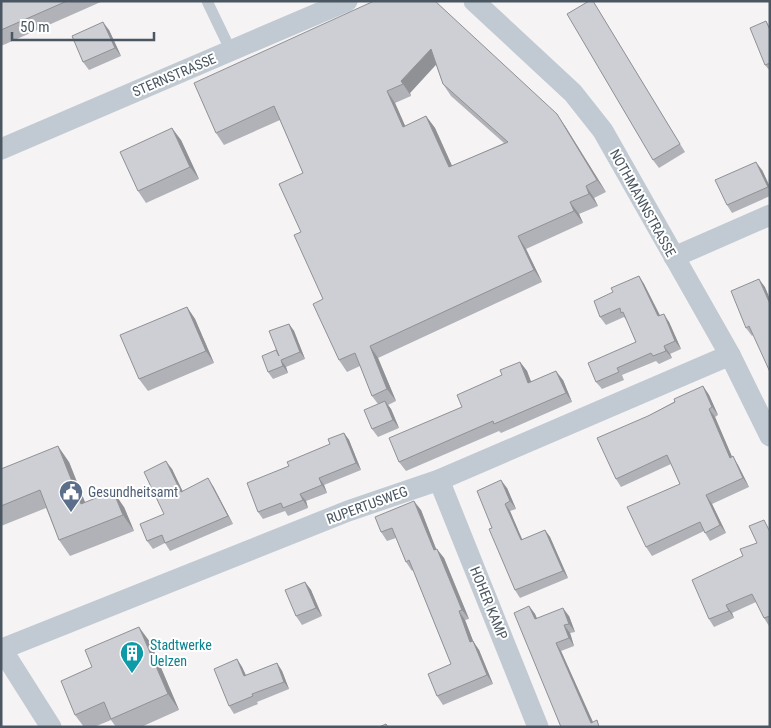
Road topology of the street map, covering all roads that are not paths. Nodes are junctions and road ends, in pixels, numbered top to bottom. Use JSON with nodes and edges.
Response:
{"nodes":[{"id":1,"x":208,"y":1,"type":"edge"},
{"id":2,"x":346,"y":1,"type":"edge"},
{"id":3,"x":474,"y":1,"type":"edge"},
{"id":4,"x":230,"y":51,"type":"junction"},
{"id":5,"x":1,"y":149,"type":"edge"},
{"id":6,"x":770,"y":214,"type":"edge"},
{"id":7,"x":674,"y":257,"type":"junction"},
{"id":8,"x":730,"y":355,"type":"junction"},
{"id":9,"x":770,"y":436,"type":"edge"},
{"id":10,"x":439,"y":480,"type":"junction"},
{"id":11,"x":2,"y":648,"type":"edge"},
{"id":12,"x":51,"y":727,"type":"edge"},
{"id":13,"x":538,"y":727,"type":"edge"}],
"edges":[{"from":1,"to":4,"type":"lane"},
{"from":2,"to":4,"type":"street","name":"STERNSTRASSE"},
{"from":3,"to":7,"type":"street","name":"NOTHMANNSTRASSE"},
{"from":4,"to":5,"type":"street","name":"STERNSTRASSE"},
{"from":6,"to":7,"type":"street"},
{"from":7,"to":8,"type":"street","name":"NOTHMANNSTRASSE"},
{"from":8,"to":9,"type":"street","name":"NOTHMANNSTRASSE"},
{"from":8,"to":10,"type":"street","name":"RUPERTUSWEG"},
{"from":10,"to":11,"type":"street","name":"RUPERTUSWEG"},
{"from":10,"to":13,"type":"street","name":"HOHER KAMP"},
{"from":11,"to":12,"type":"street"}]}
